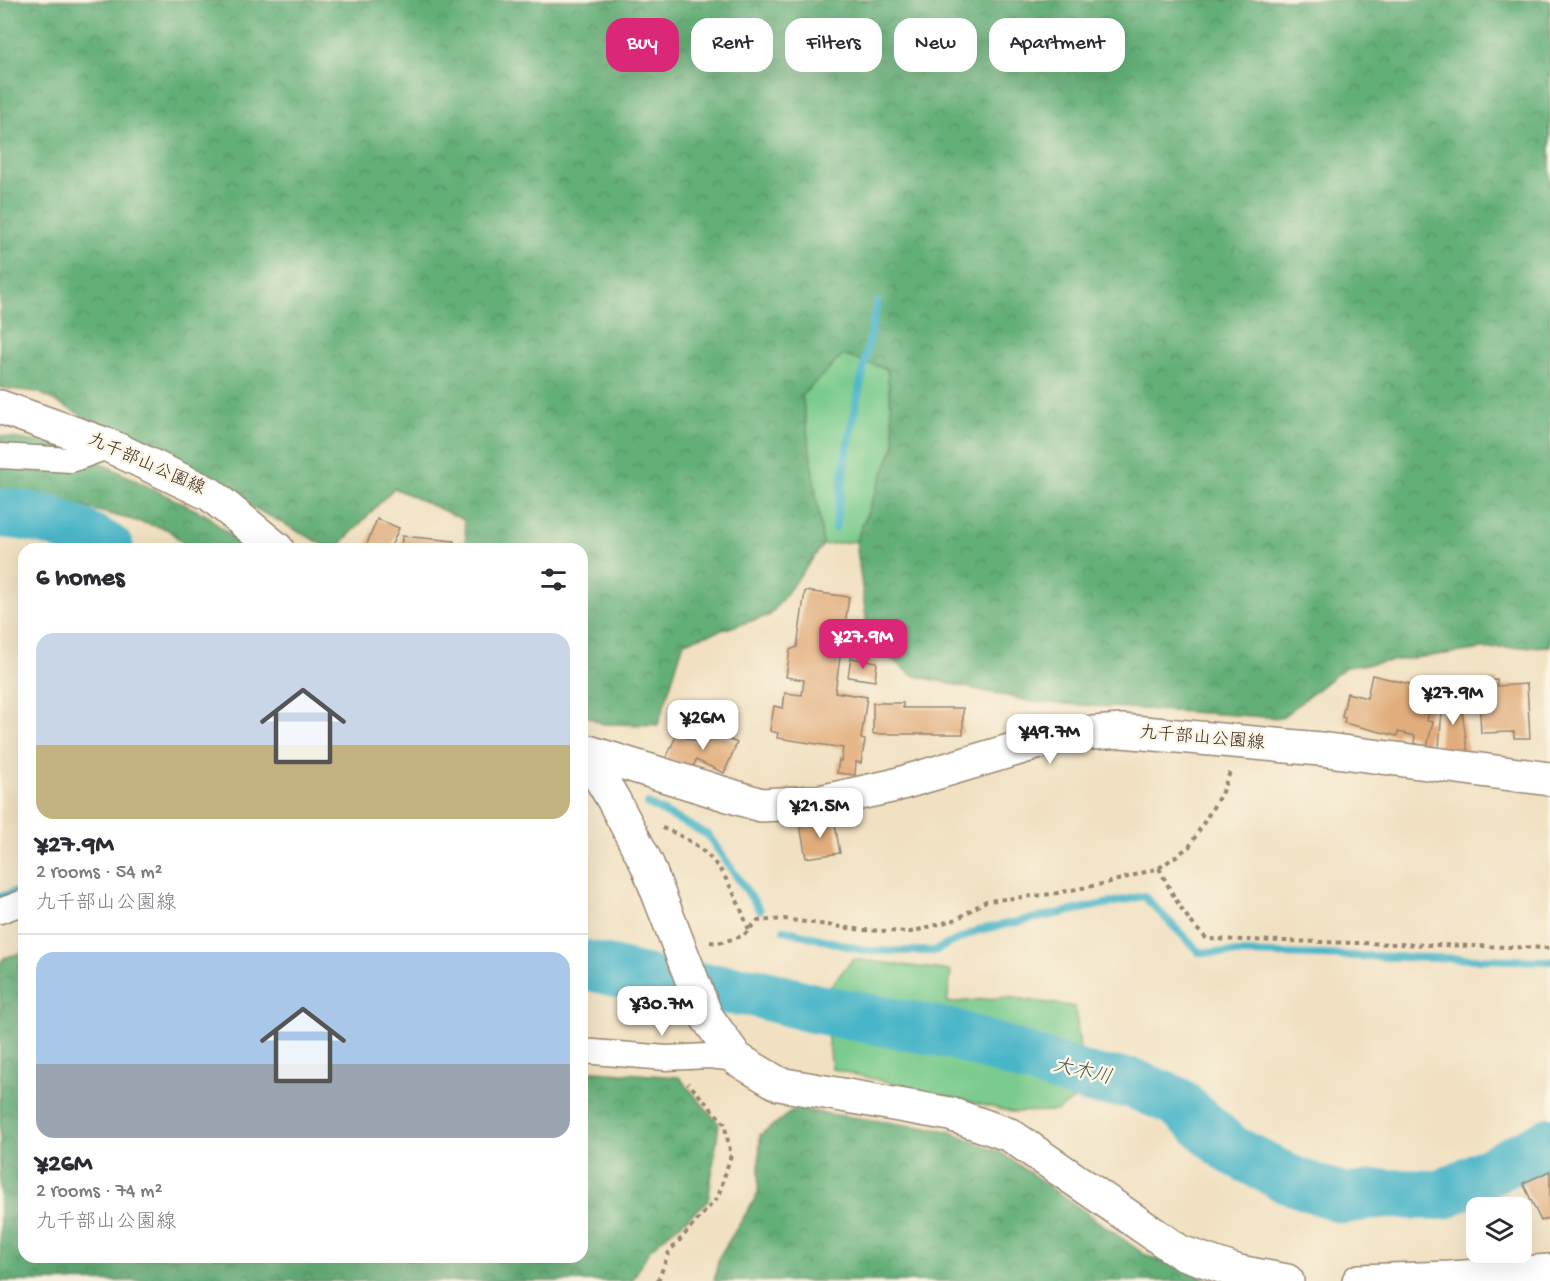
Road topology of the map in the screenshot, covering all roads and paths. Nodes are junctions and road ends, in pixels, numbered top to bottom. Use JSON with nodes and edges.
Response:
{"nodes":[{"id":1,"x":0,"y":407,"type":"edge"},
{"id":2,"x":110,"y":446,"type":"junction"},
{"id":3,"x":0,"y":456,"type":"edge"},
{"id":4,"x":270,"y":543,"type":"edge"},
{"id":5,"x":1243,"y":742,"type":"junction"},
{"id":6,"x":588,"y":752,"type":"edge"},
{"id":7,"x":588,"y":758,"type":"edge"},
{"id":8,"x":1550,"y":779,"type":"edge"},
{"id":9,"x":627,"y":828,"type":"junction"},
{"id":10,"x":1159,"y":868,"type":"junction"},
{"id":11,"x":18,"y":904,"type":"edge"},
{"id":12,"x":0,"y":910,"type":"edge"},
{"id":13,"x":749,"y":930,"type":"junction"},
{"id":14,"x":675,"y":936,"type":"junction"},
{"id":15,"x":1550,"y":948,"type":"edge"},
{"id":16,"x":588,"y":1052,"type":"edge"},
{"id":17,"x":666,"y":1058,"type":"junction"},
{"id":18,"x":737,"y":1059,"type":"junction"},
{"id":19,"x":1550,"y":1272,"type":"edge"},
{"id":20,"x":658,"y":1281,"type":"edge"},
{"id":21,"x":1287,"y":1281,"type":"edge"},
{"id":22,"x":1359,"y":1281,"type":"edge"}],
"edges":[{"from":1,"to":2,"type":"main road","name":"九千部山公園線"},
{"from":2,"to":3,"type":"street"},
{"from":2,"to":4,"type":"main road","name":"九千部山公園線"},
{"from":5,"to":6,"type":"main road","name":"九千部山公園線"},
{"from":5,"to":8,"type":"main road","name":"九千部山公園線"},
{"from":5,"to":10,"type":"path"},
{"from":7,"to":9,"type":"main road"},
{"from":9,"to":13,"type":"path"},
{"from":9,"to":14,"type":"main road"},
{"from":10,"to":13,"type":"path"},
{"from":10,"to":15,"type":"path"},
{"from":11,"to":12,"type":"street"},
{"from":13,"to":14,"type":"path"},
{"from":14,"to":18,"type":"main road"},
{"from":16,"to":17,"type":"street"},
{"from":17,"to":18,"type":"street"},
{"from":17,"to":20,"type":"path"},
{"from":18,"to":21,"type":"main road"},
{"from":19,"to":22,"type":"main road"}]}
